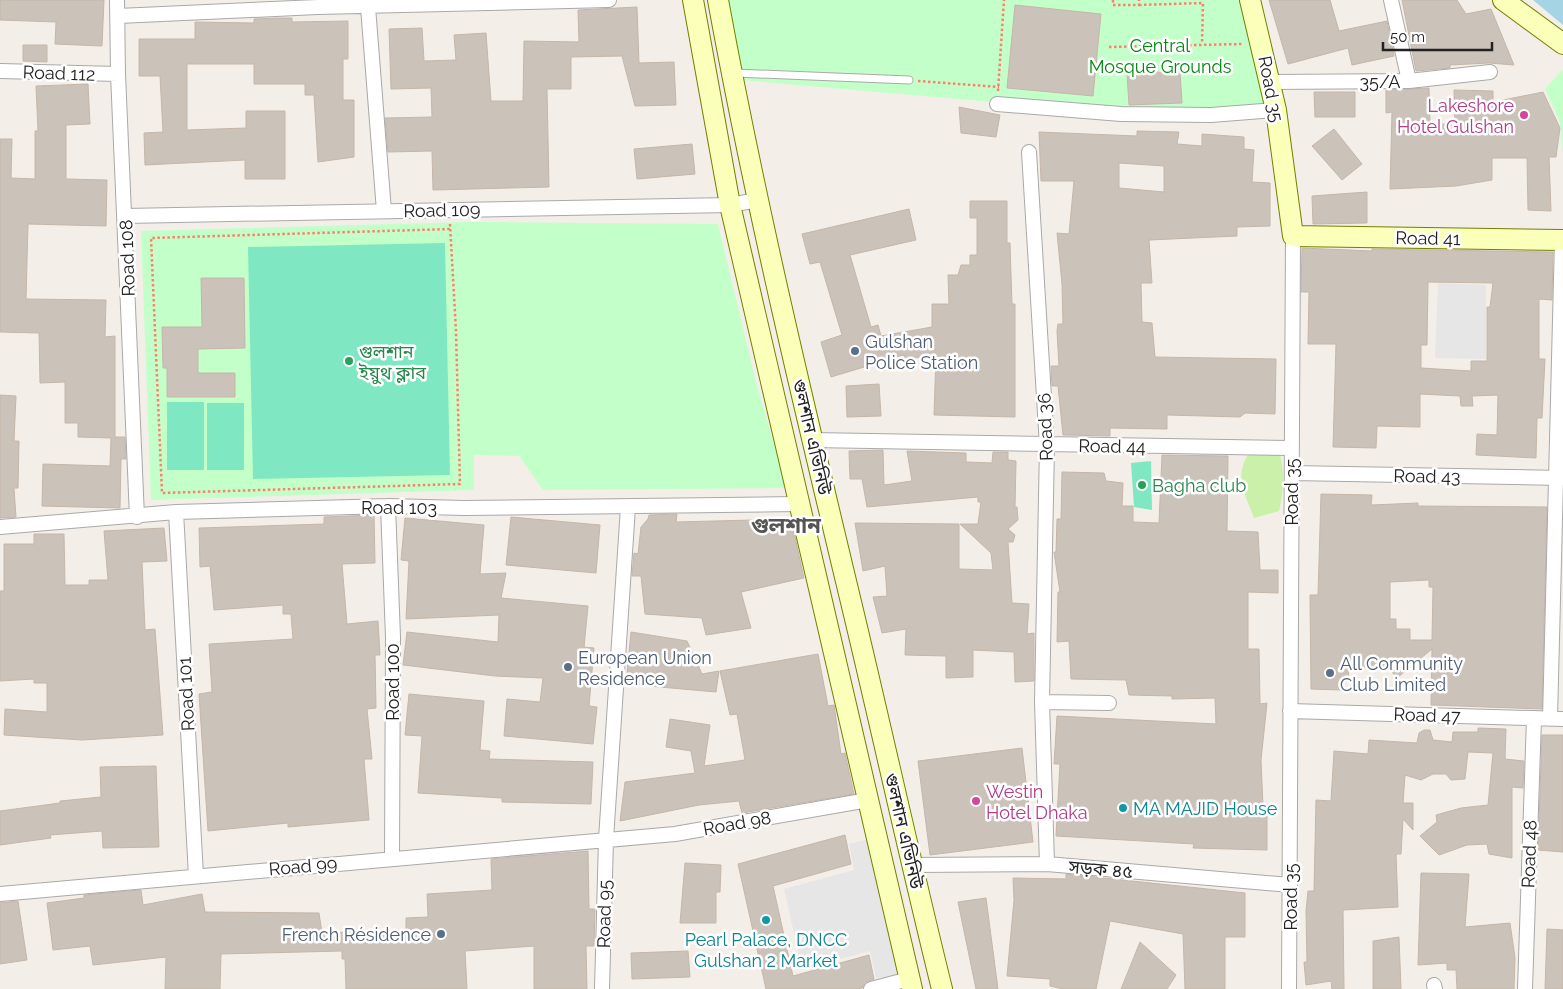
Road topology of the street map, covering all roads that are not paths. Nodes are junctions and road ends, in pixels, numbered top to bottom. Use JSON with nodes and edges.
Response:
{"nodes":[{"id":1,"x":117,"y":0,"type":"edge"},
{"id":2,"x":609,"y":0,"type":"edge"},
{"id":3,"x":693,"y":0,"type":"edge"},
{"id":4,"x":718,"y":0,"type":"edge"},
{"id":5,"x":1250,"y":0,"type":"edge"},
{"id":6,"x":1391,"y":0,"type":"edge"},
{"id":7,"x":1504,"y":0,"type":"edge"},
{"id":8,"x":547,"y":1,"type":"edge"},
{"id":9,"x":318,"y":4,"type":"edge"},
{"id":10,"x":368,"y":7,"type":"junction"},
{"id":11,"x":118,"y":16,"type":"junction"},
{"id":12,"x":1563,"y":44,"type":"edge"},
{"id":13,"x":0,"y":71,"type":"edge"},
{"id":14,"x":1490,"y":72,"type":"dead end"},
{"id":15,"x":733,"y":73,"type":"junction"},
{"id":16,"x":118,"y":74,"type":"junction"},
{"id":17,"x":909,"y":80,"type":"road end"},
{"id":18,"x":1409,"y":81,"type":"junction"},
{"id":19,"x":1270,"y":82,"type":"junction"},
{"id":20,"x":998,"y":104,"type":"road end"},
{"id":21,"x":1276,"y":110,"type":"junction"},
{"id":22,"x":1029,"y":152,"type":"dead end"},
{"id":23,"x":758,"y":200,"type":"junction"},
{"id":24,"x":730,"y":205,"type":"junction"},
{"id":25,"x":384,"y":211,"type":"junction"},
{"id":26,"x":125,"y":216,"type":"junction"},
{"id":27,"x":1293,"y":236,"type":"junction"},
{"id":28,"x":1563,"y":240,"type":"edge"},
{"id":29,"x":812,"y":440,"type":"junction"},
{"id":30,"x":1047,"y":446,"type":"junction"},
{"id":31,"x":1292,"y":448,"type":"junction"},
{"id":32,"x":1292,"y":474,"type":"junction"},
{"id":33,"x":1560,"y":478,"type":"edge"},
{"id":34,"x":798,"y":504,"type":"junction"},
{"id":35,"x":388,"y":506,"type":"junction"},
{"id":36,"x":628,"y":506,"type":"junction"},
{"id":37,"x":176,"y":512,"type":"junction"},
{"id":38,"x":137,"y":517,"type":"junction"},
{"id":39,"x":0,"y":527,"type":"edge"},
{"id":40,"x":1042,"y":702,"type":"junction"},
{"id":41,"x":1109,"y":703,"type":"dead end"},
{"id":42,"x":1290,"y":712,"type":"junction"},
{"id":43,"x":1534,"y":718,"type":"junction"},
{"id":44,"x":1557,"y":719,"type":"edge"},
{"id":45,"x":868,"y":800,"type":"junction"},
{"id":46,"x":606,"y":839,"type":"junction"},
{"id":47,"x":392,"y":858,"type":"junction"},
{"id":48,"x":1048,"y":864,"type":"junction"},
{"id":49,"x":911,"y":865,"type":"junction"},
{"id":50,"x":196,"y":876,"type":"junction"},
{"id":51,"x":1290,"y":885,"type":"junction"},
{"id":52,"x":0,"y":894,"type":"edge"},
{"id":53,"x":910,"y":984,"type":"edge"},
{"id":54,"x":602,"y":989,"type":"edge"},
{"id":55,"x":871,"y":989,"type":"edge"},
{"id":56,"x":942,"y":989,"type":"edge"},
{"id":57,"x":1290,"y":989,"type":"edge"},
{"id":58,"x":1525,"y":989,"type":"edge"}],
"edges":[{"from":1,"to":11,"type":"street","name":"Road 108"},
{"from":2,"to":8,"type":"street"},
{"from":3,"to":24,"type":"main road","name":"গুলশান এভিনিউ"},
{"from":4,"to":15,"type":"main road","name":"গুলশান এভিনিউ"},
{"from":5,"to":19,"type":"main road","name":"Road 35"},
{"from":6,"to":18,"type":"street"},
{"from":7,"to":12,"type":"main road"},
{"from":8,"to":10,"type":"street"},
{"from":9,"to":10,"type":"street"},
{"from":9,"to":11,"type":"street"},
{"from":10,"to":25,"type":"street"},
{"from":11,"to":16,"type":"street","name":"Road 108"},
{"from":13,"to":16,"type":"street","name":"Road 112"},
{"from":14,"to":18,"type":"street","name":"35/A"},
{"from":15,"to":17,"type":"lane"},
{"from":15,"to":23,"type":"main road","name":"গুলশান এভিনিউ"},
{"from":16,"to":26,"type":"street","name":"Road 108"},
{"from":18,"to":19,"type":"street","name":"35/A"},
{"from":19,"to":21,"type":"main road","name":"Road 35"},
{"from":20,"to":21,"type":"street"},
{"from":21,"to":27,"type":"main road","name":"Road 35"},
{"from":22,"to":30,"type":"street","name":"Road 36"},
{"from":23,"to":24,"type":"street","name":"Road 109"},
{"from":23,"to":29,"type":"main road","name":"গুলশান এভিনিউ"},
{"from":24,"to":25,"type":"street","name":"Road 109"},
{"from":24,"to":34,"type":"main road","name":"গুলশান এভিনিউ"},
{"from":25,"to":26,"type":"street","name":"Road 109"},
{"from":26,"to":38,"type":"street","name":"Road 108"},
{"from":27,"to":28,"type":"main road","name":"Road 41"},
{"from":27,"to":31,"type":"street","name":"Road 35"},
{"from":28,"to":33,"type":"street"},
{"from":29,"to":30,"type":"street","name":"Road 44"},
{"from":29,"to":49,"type":"main road","name":"গুলশান এভিনিউ"},
{"from":30,"to":31,"type":"street","name":"Road 44"},
{"from":30,"to":40,"type":"street","name":"Road 36"},
{"from":31,"to":32,"type":"street","name":"Road 35"},
{"from":32,"to":33,"type":"street","name":"Road 43"},
{"from":32,"to":42,"type":"street","name":"Road 35"},
{"from":33,"to":44,"type":"street"},
{"from":34,"to":36,"type":"street","name":"Road 103"},
{"from":34,"to":45,"type":"main road","name":"গুলশান এভিনিউ"},
{"from":35,"to":36,"type":"street","name":"Road 103"},
{"from":35,"to":37,"type":"street","name":"Road 103"},
{"from":35,"to":47,"type":"street","name":"Road 100"},
{"from":36,"to":46,"type":"street","name":"Road 95"},
{"from":37,"to":38,"type":"street","name":"Road 103"},
{"from":37,"to":50,"type":"street","name":"Road 101"},
{"from":38,"to":39,"type":"street","name":"Road 103"},
{"from":40,"to":41,"type":"street"},
{"from":40,"to":48,"type":"street","name":"Road 36"},
{"from":42,"to":43,"type":"street","name":"Road 47"},
{"from":42,"to":51,"type":"street","name":"Road 35"},
{"from":43,"to":44,"type":"street","name":"Road 47"},
{"from":43,"to":58,"type":"street","name":"Road 48"},
{"from":45,"to":46,"type":"street","name":"Road 98"},
{"from":45,"to":53,"type":"main road","name":"গুলশান এভিনিউ"},
{"from":46,"to":47,"type":"street","name":"Road 99"},
{"from":46,"to":54,"type":"street","name":"Road 95"},
{"from":47,"to":50,"type":"street","name":"Road 99"},
{"from":48,"to":49,"type":"street","name":"সড়ক ৪৫"},
{"from":48,"to":51,"type":"street","name":"সড়ক ৪৫"},
{"from":49,"to":56,"type":"main road","name":"গুলশান এভিনিউ"},
{"from":50,"to":52,"type":"street","name":"Road 99"},
{"from":51,"to":57,"type":"street","name":"Road 35"},
{"from":53,"to":55,"type":"street"}]}
